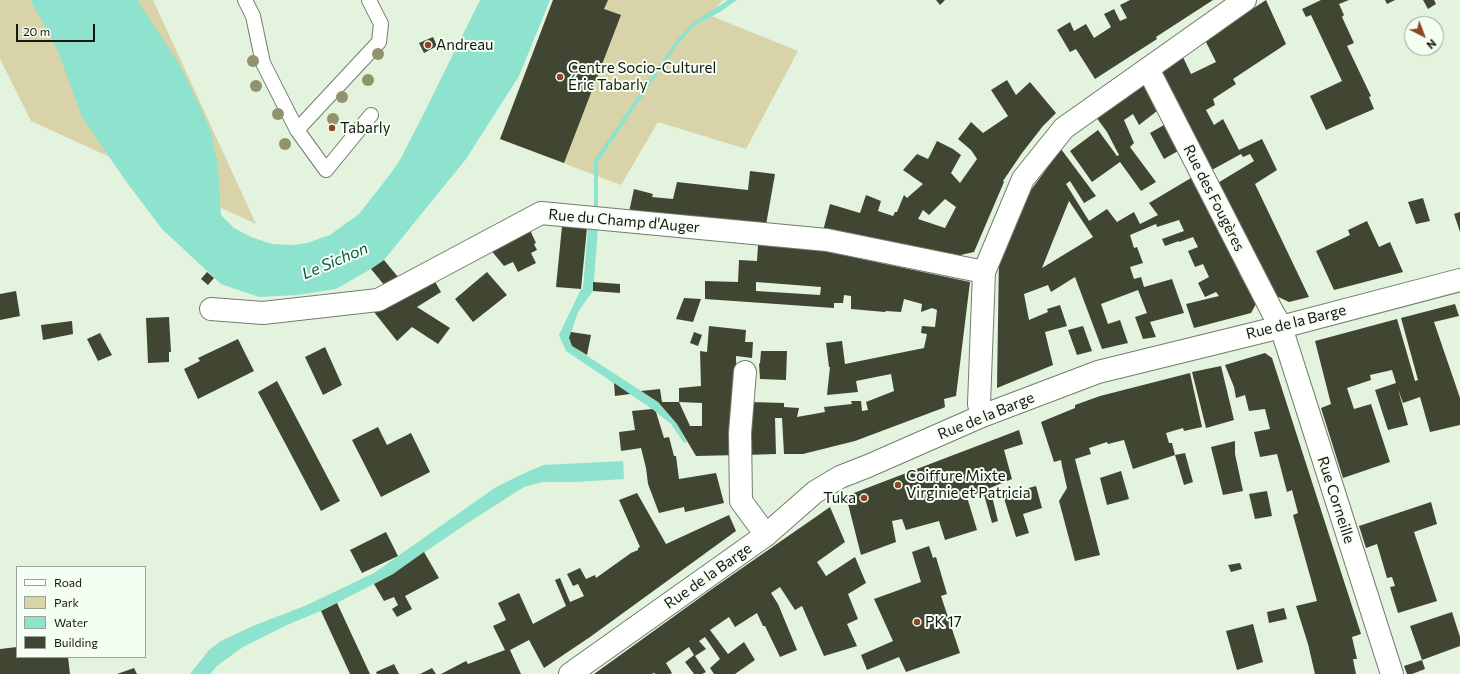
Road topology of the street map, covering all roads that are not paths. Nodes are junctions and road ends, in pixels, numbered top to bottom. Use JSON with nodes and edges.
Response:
{"nodes":[{"id":1,"x":245,"y":0,"type":"edge"},
{"id":2,"x":369,"y":0,"type":"edge"},
{"id":3,"x":1245,"y":0,"type":"edge"},
{"id":4,"x":1148,"y":69,"type":"junction"},
{"id":5,"x":371,"y":115,"type":"dead end"},
{"id":6,"x":297,"y":130,"type":"junction"},
{"id":7,"x":984,"y":272,"type":"junction"},
{"id":8,"x":1460,"y":280,"type":"edge"},
{"id":9,"x":211,"y":309,"type":"dead end"},
{"id":10,"x":1281,"y":327,"type":"junction"},
{"id":11,"x":745,"y":372,"type":"dead end"},
{"id":12,"x":982,"y":416,"type":"junction"},
{"id":13,"x":766,"y":535,"type":"junction"},
{"id":14,"x":570,"y":674,"type":"edge"},
{"id":15,"x":1392,"y":674,"type":"edge"}],
"edges":[{"from":1,"to":6,"type":"lane"},
{"from":2,"to":6,"type":"lane"},
{"from":3,"to":4,"type":"street"},
{"from":4,"to":7,"type":"street"},
{"from":4,"to":10,"type":"street","name":"Rue des Fougères"},
{"from":5,"to":6,"type":"lane"},
{"from":7,"to":9,"type":"street","name":"Rue du Champ d'Auger"},
{"from":7,"to":12,"type":"street"},
{"from":8,"to":10,"type":"street","name":"Rue de la Barge"},
{"from":10,"to":12,"type":"street","name":"Rue de la Barge"},
{"from":10,"to":15,"type":"street","name":"Rue Corneille"},
{"from":11,"to":13,"type":"street"},
{"from":12,"to":13,"type":"street","name":"Rue de la Barge"},
{"from":13,"to":14,"type":"street","name":"Rue de la Barge"}]}
